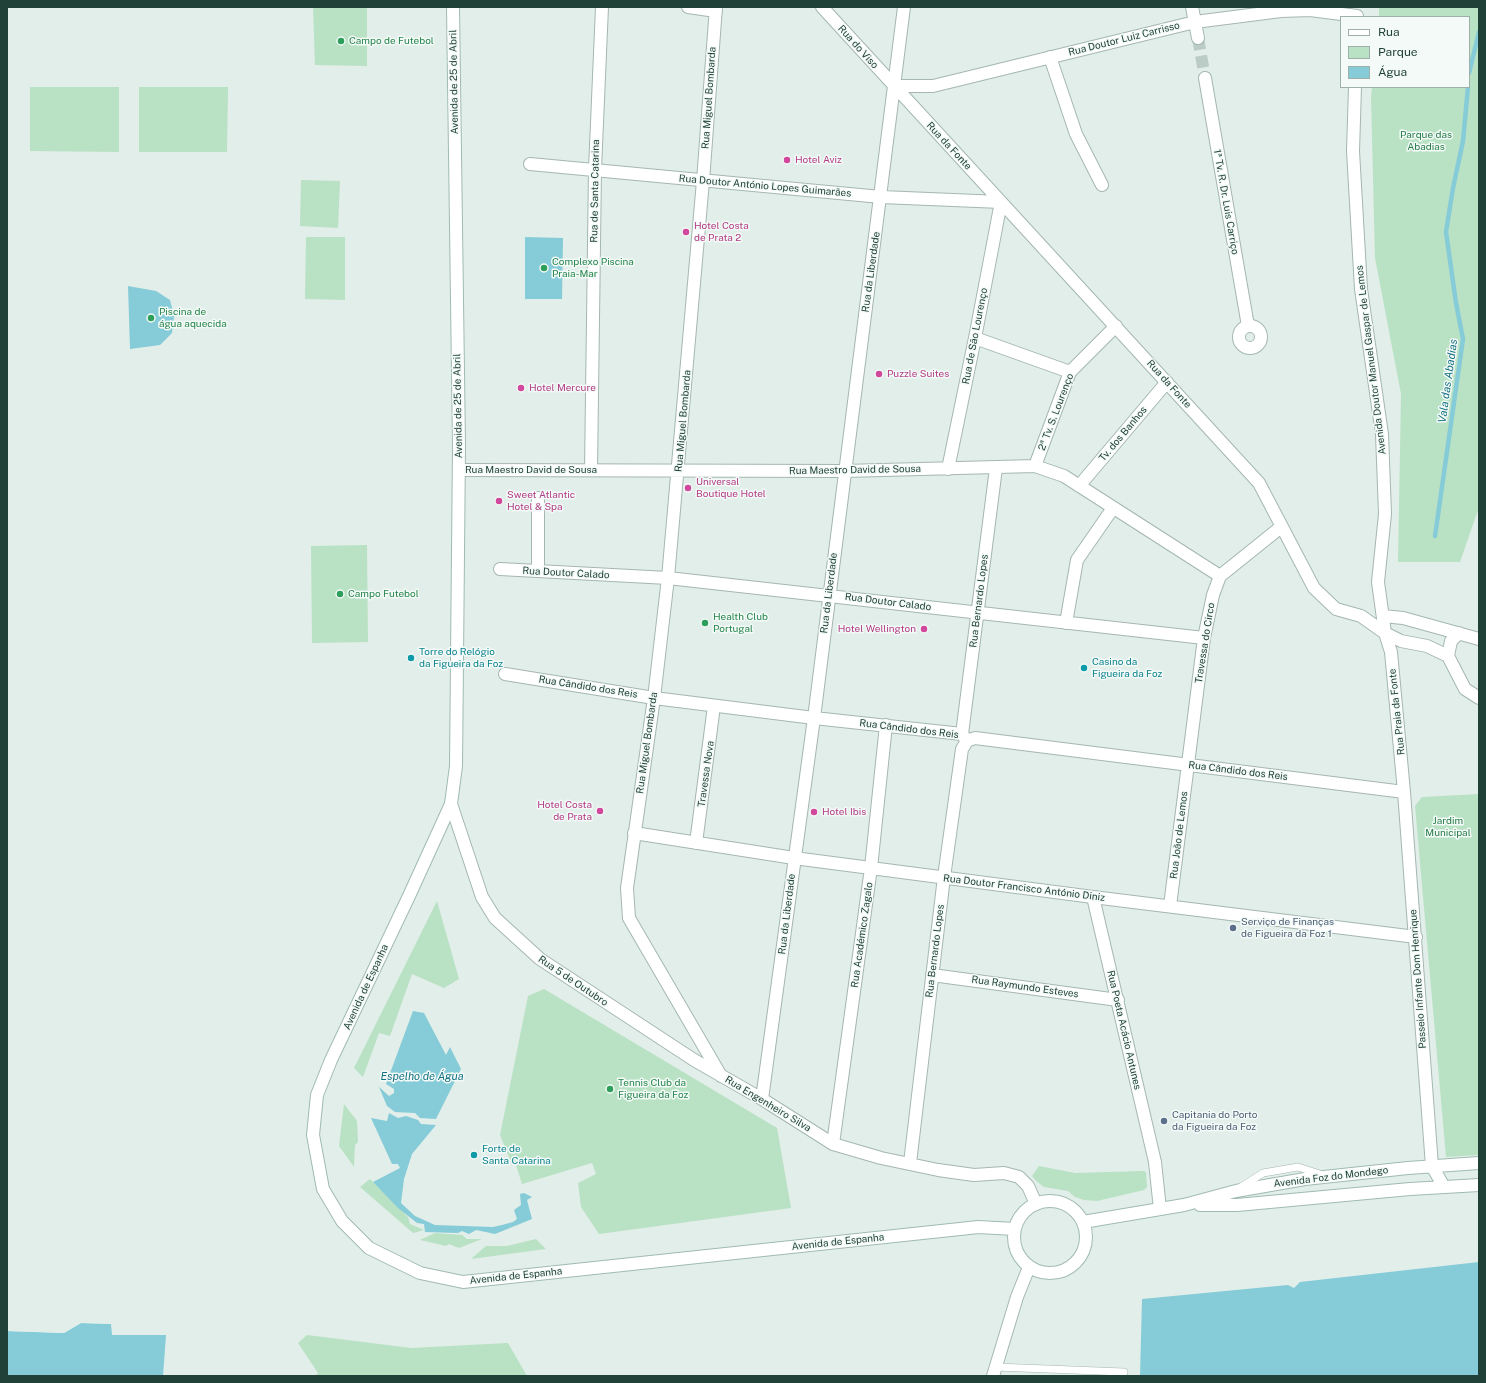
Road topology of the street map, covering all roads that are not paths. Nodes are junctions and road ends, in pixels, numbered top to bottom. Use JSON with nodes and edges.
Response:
{"nodes":[{"id":1,"x":453,"y":7,"type":"edge"},
{"id":2,"x":602,"y":7,"type":"edge"},
{"id":3,"x":688,"y":7,"type":"edge"},
{"id":4,"x":822,"y":7,"type":"edge"},
{"id":5,"x":904,"y":7,"type":"edge"},
{"id":6,"x":1192,"y":7,"type":"edge"},
{"id":7,"x":716,"y":9,"type":"edge"},
{"id":8,"x":1357,"y":13,"type":"edge"},
{"id":9,"x":1195,"y":22,"type":"junction"},
{"id":10,"x":1198,"y":38,"type":"tunnel mouth"},
{"id":11,"x":1050,"y":57,"type":"junction"},
{"id":12,"x":1205,"y":78,"type":"tunnel mouth"},
{"id":13,"x":894,"y":86,"type":"junction"},
{"id":14,"x":1355,"y":88,"type":"edge"},
{"id":15,"x":530,"y":164,"type":"dead end"},
{"id":16,"x":595,"y":169,"type":"junction"},
{"id":17,"x":703,"y":181,"type":"junction"},
{"id":18,"x":1102,"y":185,"type":"dead end"},
{"id":19,"x":880,"y":197,"type":"junction"},
{"id":20,"x":1001,"y":202,"type":"junction"},
{"id":21,"x":1116,"y":326,"type":"junction"},
{"id":22,"x":1248,"y":326,"type":"dead end"},
{"id":23,"x":976,"y":338,"type":"junction"},
{"id":24,"x":1070,"y":372,"type":"junction"},
{"id":25,"x":1167,"y":382,"type":"junction"},
{"id":26,"x":1035,"y":466,"type":"junction"},
{"id":27,"x":996,"y":468,"type":"junction"},
{"id":28,"x":948,"y":469,"type":"junction"},
{"id":29,"x":459,"y":470,"type":"junction"},
{"id":30,"x":591,"y":470,"type":"junction"},
{"id":31,"x":679,"y":471,"type":"junction"},
{"id":32,"x":844,"y":471,"type":"junction"},
{"id":33,"x":1079,"y":486,"type":"junction"},
{"id":34,"x":538,"y":498,"type":"dead end"},
{"id":35,"x":1113,"y":508,"type":"junction"},
{"id":36,"x":1281,"y":527,"type":"junction"},
{"id":37,"x":500,"y":569,"type":"dead end"},
{"id":38,"x":538,"y":571,"type":"junction"},
{"id":39,"x":1220,"y":576,"type":"junction"},
{"id":40,"x":668,"y":578,"type":"junction"},
{"id":41,"x":828,"y":595,"type":"junction"},
{"id":42,"x":978,"y":612,"type":"junction"},
{"id":43,"x":1382,"y":616,"type":"junction"},
{"id":44,"x":1066,"y":622,"type":"junction"},
{"id":45,"x":1386,"y":633,"type":"junction"},
{"id":46,"x":1459,"y":633,"type":"junction"},
{"id":47,"x":1204,"y":638,"type":"junction"},
{"id":48,"x":1479,"y":639,"type":"edge"},
{"id":49,"x":1448,"y":656,"type":"junction"},
{"id":50,"x":505,"y":674,"type":"dead end"},
{"id":51,"x":654,"y":698,"type":"junction"},
{"id":52,"x":1479,"y":698,"type":"edge"},
{"id":53,"x":714,"y":706,"type":"junction"},
{"id":54,"x":814,"y":718,"type":"junction"},
{"id":55,"x":886,"y":725,"type":"junction"},
{"id":56,"x":965,"y":738,"type":"junction"},
{"id":57,"x":1188,"y":765,"type":"junction"},
{"id":58,"x":1404,"y":792,"type":"junction"},
{"id":59,"x":450,"y":804,"type":"junction"},
{"id":60,"x":634,"y":833,"type":"junction"},
{"id":61,"x":696,"y":843,"type":"junction"},
{"id":62,"x":794,"y":858,"type":"junction"},
{"id":63,"x":871,"y":868,"type":"junction"},
{"id":64,"x":944,"y":877,"type":"junction"},
{"id":65,"x":1093,"y":897,"type":"junction"},
{"id":66,"x":1170,"y":906,"type":"junction"},
{"id":67,"x":1416,"y":936,"type":"junction"},
{"id":68,"x":932,"y":975,"type":"junction"},
{"id":69,"x":1118,"y":1000,"type":"junction"},
{"id":70,"x":721,"y":1076,"type":"junction"},
{"id":71,"x":762,"y":1099,"type":"junction"},
{"id":72,"x":833,"y":1144,"type":"junction"},
{"id":73,"x":910,"y":1163,"type":"junction"},
{"id":74,"x":1479,"y":1163,"type":"edge"},
{"id":75,"x":1432,"y":1166,"type":"junction"},
{"id":76,"x":1479,"y":1185,"type":"edge"},
{"id":77,"x":1444,"y":1187,"type":"junction"},
{"id":78,"x":1036,"y":1204,"type":"junction"},
{"id":79,"x":1184,"y":1205,"type":"junction"},
{"id":80,"x":1160,"y":1209,"type":"junction"},
{"id":81,"x":1083,"y":1222,"type":"junction"},
{"id":82,"x":1015,"y":1229,"type":"junction"},
{"id":83,"x":1029,"y":1267,"type":"junction"},
{"id":84,"x":995,"y":1371,"type":"edge"},
{"id":85,"x":1124,"y":1372,"type":"dead end"}],
"edges":[{"from":1,"to":29,"type":"street","name":"Avenida de 25 de Abril"},
{"from":2,"to":16,"type":"street","name":"Rua de Santa Catarina"},
{"from":3,"to":7,"type":"street"},
{"from":4,"to":13,"type":"street","name":"Rua do Viso"},
{"from":5,"to":13,"type":"street","name":"Rua da Liberdade"},
{"from":6,"to":9,"type":"street"},
{"from":7,"to":17,"type":"street","name":"Rua Miguel Bombarda"},
{"from":8,"to":9,"type":"street","name":"Rua Doutor Luiz Carrisso"},
{"from":9,"to":10,"type":"street"},
{"from":9,"to":11,"type":"street","name":"Rua Doutor Luiz Carrisso"},
{"from":11,"to":13,"type":"street","name":"Rua Doutor Luiz Carrisso"},
{"from":11,"to":18,"type":"street"},
{"from":12,"to":22,"type":"street","name":"1ª Tv. R. Dr. Luis Carriço"},
{"from":13,"to":19,"type":"street","name":"Rua da Liberdade"},
{"from":13,"to":20,"type":"street","name":"Rua da Fonte"},
{"from":14,"to":43,"type":"street","name":"Avenida Doutor Manuel Gaspar de Lemos"},
{"from":15,"to":16,"type":"street","name":"Rua Doutor António Lopes Guimarães"},
{"from":16,"to":17,"type":"street","name":"Rua Doutor António Lopes Guimarães"},
{"from":16,"to":30,"type":"street","name":"Rua de Santa Catarina"},
{"from":17,"to":19,"type":"street","name":"Rua Doutor António Lopes Guimarães"},
{"from":17,"to":31,"type":"street","name":"Rua Miguel Bombarda"},
{"from":19,"to":20,"type":"street","name":"Rua Doutor António Lopes Guimarães"},
{"from":19,"to":32,"type":"street","name":"Rua da Liberdade"},
{"from":20,"to":21,"type":"street","name":"Rua da Fonte"},
{"from":20,"to":23,"type":"street","name":"Rua de São Lourenço"},
{"from":21,"to":24,"type":"street","name":"2ª Tv. S. Lourenço"},
{"from":21,"to":25,"type":"street","name":"Rua da Fonte"},
{"from":23,"to":24,"type":"street"},
{"from":23,"to":28,"type":"street","name":"Rua de São Lourenço"},
{"from":24,"to":26,"type":"street","name":"2ª Tv. S. Lourenço"},
{"from":25,"to":33,"type":"street","name":"Tv. dos Banhos"},
{"from":25,"to":36,"type":"street","name":"Rua da Fonte"},
{"from":26,"to":27,"type":"street","name":"Rua Maestro David de Sousa"},
{"from":26,"to":33,"type":"street","name":"Rua Maestro David de Sousa"},
{"from":27,"to":28,"type":"street","name":"Rua Maestro David de Sousa"},
{"from":27,"to":42,"type":"street","name":"Rua Bernardo Lopes"},
{"from":28,"to":32,"type":"street","name":"Rua Maestro David de Sousa"},
{"from":29,"to":30,"type":"street","name":"Rua Maestro David de Sousa"},
{"from":29,"to":59,"type":"street","name":"Avenida de 25 de Abril"},
{"from":30,"to":31,"type":"street","name":"Rua Maestro David de Sousa"},
{"from":31,"to":32,"type":"street","name":"Rua Maestro David de Sousa"},
{"from":31,"to":40,"type":"street","name":"Rua Miguel Bombarda"},
{"from":32,"to":41,"type":"street","name":"Rua da Liberdade"},
{"from":33,"to":35,"type":"street","name":"Rua Maestro David de Sousa"},
{"from":34,"to":38,"type":"street"},
{"from":35,"to":39,"type":"street","name":"Rua Maestro David de Sousa"},
{"from":35,"to":44,"type":"street"},
{"from":36,"to":39,"type":"street"},
{"from":36,"to":45,"type":"street","name":"Rua da Fonte"},
{"from":37,"to":38,"type":"street","name":"Rua Doutor Calado"},
{"from":38,"to":40,"type":"street","name":"Rua Doutor Calado"},
{"from":39,"to":47,"type":"street","name":"Travessa do Circo"},
{"from":40,"to":41,"type":"street","name":"Rua Doutor Calado"},
{"from":40,"to":51,"type":"street","name":"Rua Miguel Bombarda"},
{"from":41,"to":42,"type":"street","name":"Rua Doutor Calado"},
{"from":41,"to":54,"type":"street","name":"Rua da Liberdade"},
{"from":42,"to":44,"type":"street","name":"Rua Doutor Calado"},
{"from":42,"to":56,"type":"street","name":"Rua Bernardo Lopes"},
{"from":43,"to":45,"type":"street","name":"Avenida Doutor Manuel Gaspar de Lemos"},
{"from":43,"to":46,"type":"street"},
{"from":44,"to":47,"type":"street","name":"Rua Doutor Calado"},
{"from":45,"to":49,"type":"street","name":"Rua da Fonte"},
{"from":45,"to":58,"type":"street","name":"Rua Praia da Fonte"},
{"from":46,"to":48,"type":"street"},
{"from":46,"to":49,"type":"street"},
{"from":47,"to":57,"type":"street","name":"Travessa do Circo"},
{"from":49,"to":52,"type":"street"},
{"from":50,"to":51,"type":"street","name":"Rua Cândido dos Reis"},
{"from":51,"to":53,"type":"street","name":"Rua Cândido dos Reis"},
{"from":51,"to":60,"type":"street","name":"Rua Miguel Bombarda"},
{"from":53,"to":54,"type":"street","name":"Rua Cândido dos Reis"},
{"from":53,"to":61,"type":"street","name":"Travessa Nova"},
{"from":54,"to":55,"type":"street","name":"Rua Cândido dos Reis"},
{"from":54,"to":62,"type":"street","name":"Rua da Liberdade"},
{"from":55,"to":56,"type":"street","name":"Rua Cândido dos Reis"},
{"from":55,"to":63,"type":"street","name":"Rua Académico Zagalo"},
{"from":56,"to":57,"type":"street","name":"Rua Cândido dos Reis"},
{"from":56,"to":64,"type":"street","name":"Rua Bernardo Lopes"},
{"from":57,"to":58,"type":"street","name":"Rua Cândido dos Reis"},
{"from":57,"to":66,"type":"street","name":"Rua João de Lemos"},
{"from":58,"to":67,"type":"street","name":"Passeio Infante Dom Henrique"},
{"from":59,"to":70,"type":"street","name":"Rua 5 de Outubro"},
{"from":59,"to":82,"type":"street","name":"Avenida de Espanha"},
{"from":60,"to":61,"type":"street","name":"Rua Doutor Francisco António Diniz"},
{"from":60,"to":70,"type":"street","name":"Rua Engenheiro Silva"},
{"from":61,"to":62,"type":"street","name":"Rua Doutor Francisco António Diniz"},
{"from":62,"to":63,"type":"street","name":"Rua Doutor Francisco António Diniz"},
{"from":62,"to":71,"type":"street","name":"Rua da Liberdade"},
{"from":63,"to":64,"type":"street","name":"Rua Doutor Francisco António Diniz"},
{"from":63,"to":72,"type":"street","name":"Rua Académico Zagalo"},
{"from":64,"to":65,"type":"street","name":"Rua Doutor Francisco António Diniz"},
{"from":64,"to":68,"type":"street","name":"Rua Bernardo Lopes"},
{"from":65,"to":66,"type":"street","name":"Rua Doutor Francisco António Diniz"},
{"from":65,"to":69,"type":"street","name":"Rua Poeta Acácio Antunes"},
{"from":66,"to":67,"type":"street","name":"Rua Doutor Francisco António Diniz"},
{"from":67,"to":75,"type":"street","name":"Passeio Infante Dom Henrique"},
{"from":68,"to":69,"type":"street","name":"Rua Raymundo Esteves"},
{"from":68,"to":73,"type":"street","name":"Rua Bernardo Lopes"},
{"from":69,"to":80,"type":"street","name":"Rua Poeta Acácio Antunes"},
{"from":70,"to":71,"type":"street","name":"Rua Engenheiro Silva"},
{"from":71,"to":72,"type":"street","name":"Rua Engenheiro Silva"},
{"from":72,"to":73,"type":"street","name":"Rua Engenheiro Silva"},
{"from":73,"to":78,"type":"street","name":"Rua Engenheiro Silva"},
{"from":74,"to":75,"type":"street","name":"Avenida Foz do Mondego"},
{"from":75,"to":77,"type":"street"},
{"from":75,"to":79,"type":"street","name":"Avenida Foz do Mondego"},
{"from":76,"to":77,"type":"street","name":"Avenida Foz do Mondego"},
{"from":77,"to":79,"type":"street","name":"Avenida Foz do Mondego"},
{"from":78,"to":81,"type":"street"},
{"from":78,"to":82,"type":"street"},
{"from":79,"to":80,"type":"street","name":"Avenida Foz do Mondego"},
{"from":80,"to":81,"type":"street","name":"Avenida Foz do Mondego"},
{"from":81,"to":83,"type":"street"},
{"from":82,"to":83,"type":"street"},
{"from":83,"to":84,"type":"street"},
{"from":84,"to":85,"type":"lane"}]}
